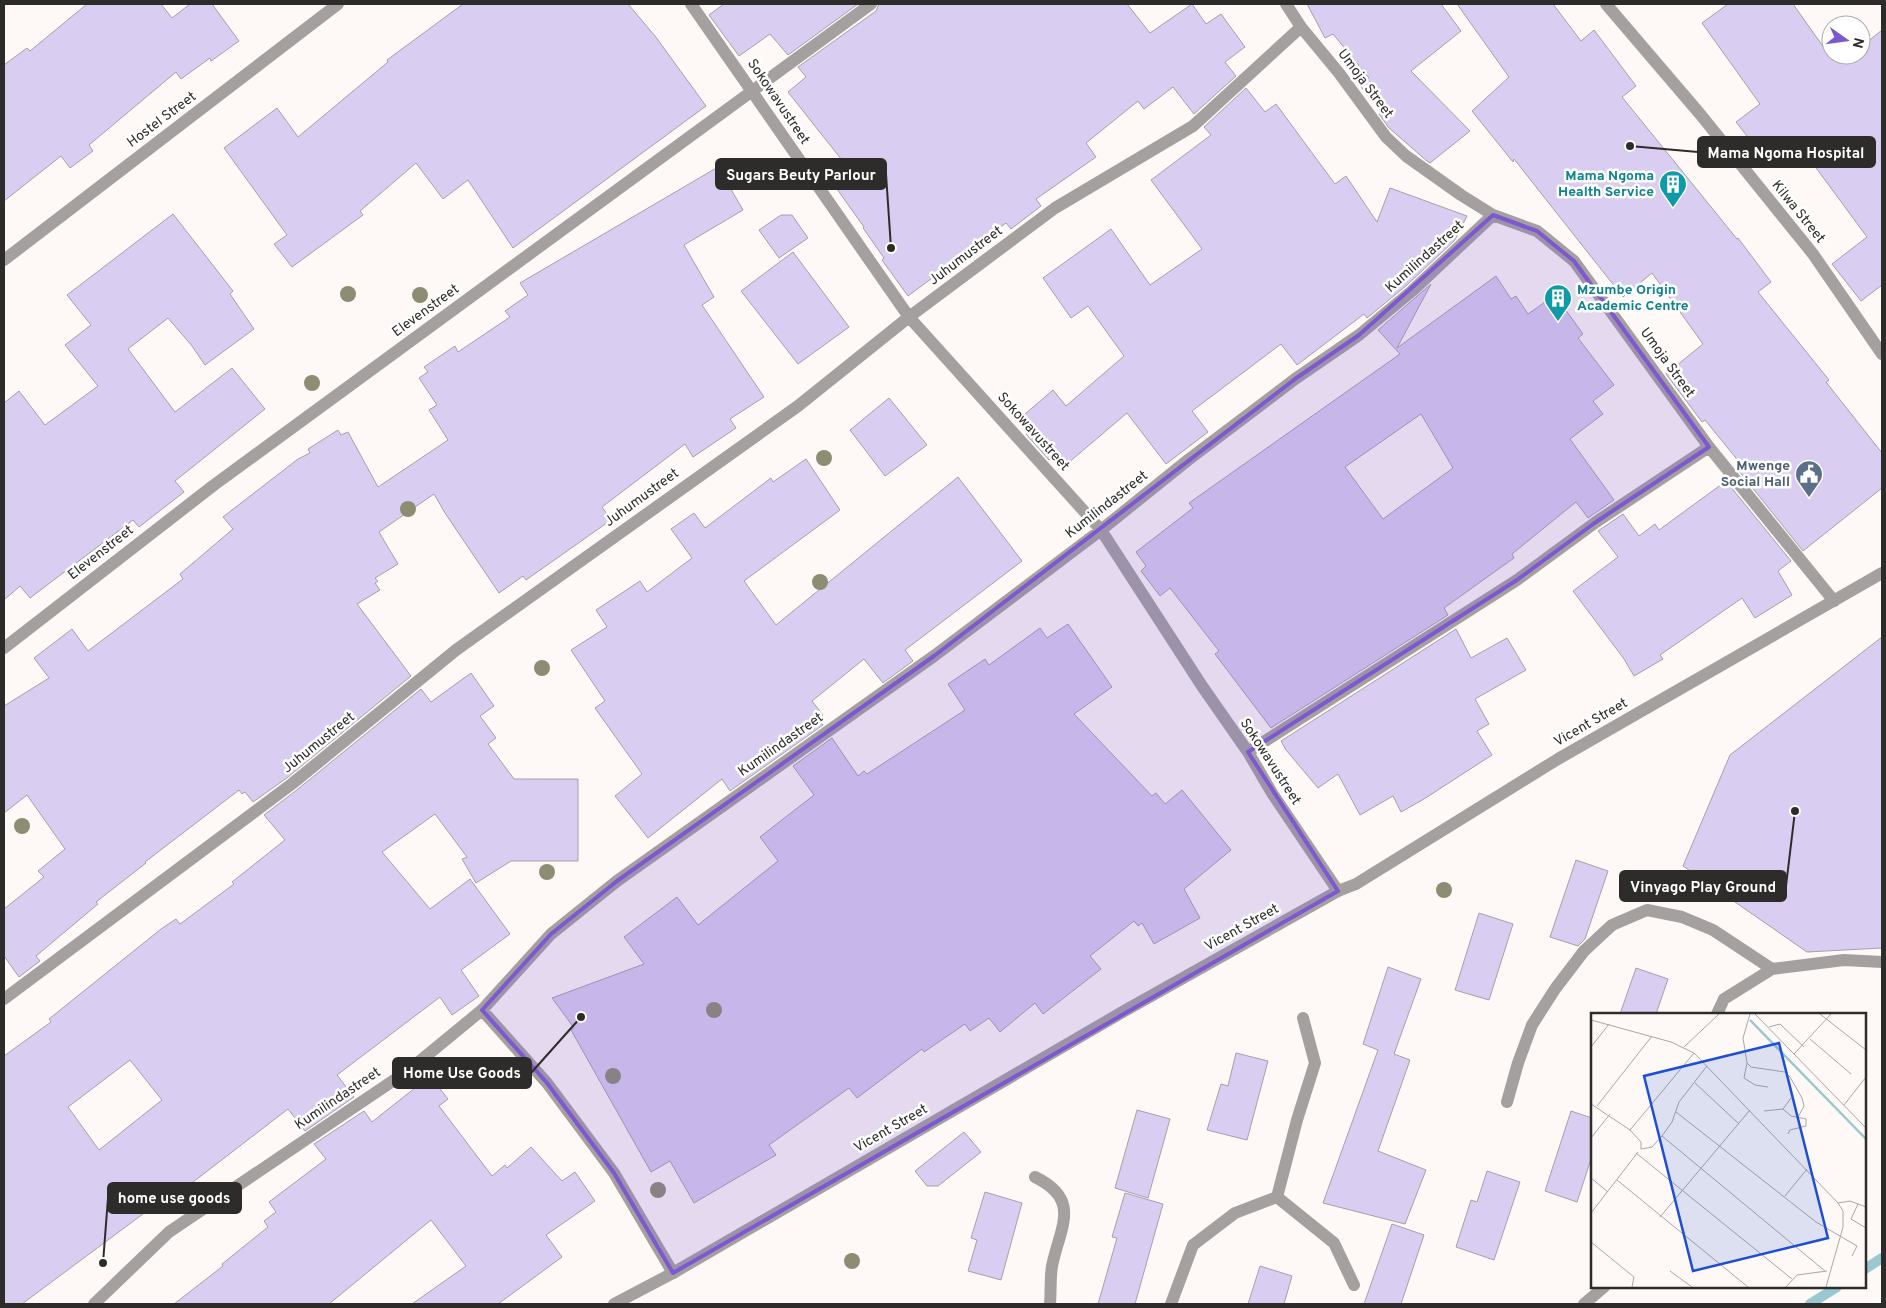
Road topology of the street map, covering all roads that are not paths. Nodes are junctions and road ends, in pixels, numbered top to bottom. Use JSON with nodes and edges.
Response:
{"nodes":[{"id":1,"x":338,"y":4,"type":"edge"},
{"id":2,"x":691,"y":4,"type":"edge"},
{"id":3,"x":871,"y":4,"type":"edge"},
{"id":4,"x":1286,"y":4,"type":"edge"},
{"id":5,"x":1606,"y":4,"type":"edge"},
{"id":6,"x":1301,"y":27,"type":"junction"},
{"id":7,"x":752,"y":90,"type":"junction"},
{"id":8,"x":1493,"y":215,"type":"junction"},
{"id":9,"x":4,"y":260,"type":"edge"},
{"id":10,"x":909,"y":316,"type":"junction"},
{"id":11,"x":1882,"y":354,"type":"edge"},
{"id":12,"x":1709,"y":447,"type":"junction"},
{"id":13,"x":1102,"y":530,"type":"junction"},
{"id":14,"x":1882,"y":573,"type":"edge"},
{"id":15,"x":1834,"y":601,"type":"junction"},
{"id":16,"x":4,"y":648,"type":"edge"},
{"id":17,"x":1248,"y":752,"type":"junction"},
{"id":18,"x":1338,"y":891,"type":"junction"},
{"id":19,"x":1882,"y":962,"type":"edge"},
{"id":20,"x":1772,"y":969,"type":"junction"},
{"id":21,"x":4,"y":999,"type":"edge"},
{"id":22,"x":482,"y":1010,"type":"junction"},
{"id":23,"x":1717,"y":1013,"type":"edge"},
{"id":24,"x":1303,"y":1018,"type":"dead end"},
{"id":25,"x":1507,"y":1102,"type":"dead end"},
{"id":26,"x":1035,"y":1177,"type":"dead end"},
{"id":27,"x":1277,"y":1197,"type":"junction"},
{"id":28,"x":673,"y":1273,"type":"junction"},
{"id":29,"x":1354,"y":1285,"type":"dead end"},
{"id":30,"x":1603,"y":1288,"type":"edge"},
{"id":31,"x":94,"y":1304,"type":"edge"},
{"id":32,"x":614,"y":1304,"type":"edge"},
{"id":33,"x":1050,"y":1304,"type":"edge"},
{"id":34,"x":1171,"y":1304,"type":"edge"},
{"id":35,"x":1584,"y":1304,"type":"edge"}],
"edges":[{"from":1,"to":9,"type":"street","name":"Hostel Street"},
{"from":2,"to":7,"type":"street","name":"Sokowavustreet"},
{"from":3,"to":7,"type":"street","name":"Elevenstreet"},
{"from":4,"to":6,"type":"street","name":"Umoja Street"},
{"from":5,"to":11,"type":"street","name":"Kilwa Street"},
{"from":6,"to":8,"type":"street","name":"Umoja Street"},
{"from":6,"to":10,"type":"street","name":"Juhumustreet"},
{"from":7,"to":10,"type":"street","name":"Sokowavustreet"},
{"from":7,"to":16,"type":"street","name":"Elevenstreet"},
{"from":8,"to":12,"type":"street","name":"Umoja Street"},
{"from":8,"to":13,"type":"street","name":"Kumilindastreet"},
{"from":10,"to":13,"type":"street","name":"Sokowavustreet"},
{"from":10,"to":21,"type":"street","name":"Juhumustreet"},
{"from":12,"to":15,"type":"street","name":"Umoja Street"},
{"from":12,"to":17,"type":"street"},
{"from":13,"to":17,"type":"street","name":"Sokowavustreet"},
{"from":13,"to":22,"type":"street","name":"Kumilindastreet"},
{"from":14,"to":15,"type":"street","name":"Vicent Street"},
{"from":15,"to":18,"type":"street","name":"Vicent Street"},
{"from":17,"to":18,"type":"street","name":"Sokowavustreet"},
{"from":18,"to":28,"type":"street","name":"Vicent Street"},
{"from":19,"to":20,"type":"street"},
{"from":20,"to":23,"type":"street"},
{"from":20,"to":25,"type":"street"},
{"from":22,"to":28,"type":"street"},
{"from":22,"to":31,"type":"street","name":"Kumilindastreet"},
{"from":24,"to":27,"type":"street"},
{"from":26,"to":33,"type":"street"},
{"from":27,"to":29,"type":"street"},
{"from":27,"to":34,"type":"street"},
{"from":28,"to":32,"type":"street","name":"Vicent Street"},
{"from":30,"to":35,"type":"street"}]}
